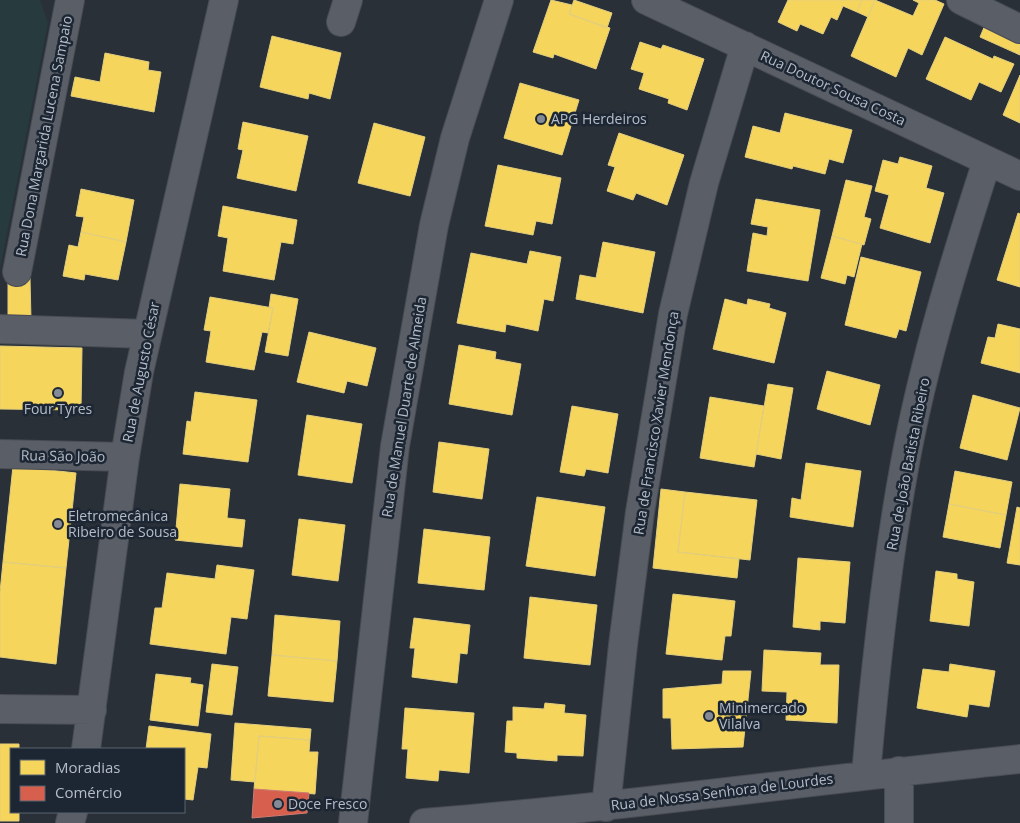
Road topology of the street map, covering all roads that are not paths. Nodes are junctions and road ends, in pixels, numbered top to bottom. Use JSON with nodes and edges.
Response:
{"nodes":[{"id":1,"x":70,"y":0,"type":"edge"},
{"id":2,"x":224,"y":0,"type":"edge"},
{"id":3,"x":499,"y":0,"type":"edge"},
{"id":4,"x":646,"y":0,"type":"edge"},
{"id":5,"x":961,"y":0,"type":"edge"},
{"id":6,"x":1020,"y":29,"type":"edge"},
{"id":7,"x":745,"y":46,"type":"junction"},
{"id":8,"x":987,"y":161,"type":"junction"},
{"id":9,"x":1020,"y":176,"type":"edge"},
{"id":10,"x":17,"y":272,"type":"dead end"},
{"id":11,"x":0,"y":329,"type":"edge"},
{"id":12,"x":147,"y":334,"type":"junction"},
{"id":13,"x":0,"y":454,"type":"edge"},
{"id":14,"x":125,"y":457,"type":"junction"},
{"id":15,"x":0,"y":709,"type":"edge"},
{"id":16,"x":92,"y":710,"type":"junction"},
{"id":17,"x":86,"y":748,"type":"edge"},
{"id":18,"x":1020,"y":758,"type":"edge"},
{"id":19,"x":899,"y":771,"type":"junction"},
{"id":20,"x":866,"y":775,"type":"junction"},
{"id":21,"x":606,"y":807,"type":"junction"},
{"id":22,"x":353,"y":823,"type":"edge"},
{"id":23,"x":424,"y":823,"type":"edge"},
{"id":24,"x":899,"y":823,"type":"edge"}],
"edges":[{"from":1,"to":10,"type":"street","name":"Rua Dona Margarida Lucena Sampaio"},
{"from":2,"to":12,"type":"street","name":"Rua de Augusto César"},
{"from":3,"to":22,"type":"street","name":"Rua de Manuel Duarte de Almeida"},
{"from":4,"to":7,"type":"street","name":"Rua Doutor Sousa Costa"},
{"from":5,"to":6,"type":"street"},
{"from":7,"to":8,"type":"street","name":"Rua Doutor Sousa Costa"},
{"from":7,"to":21,"type":"street","name":"Rua de Francisco Xavier Mendonça"},
{"from":8,"to":9,"type":"street","name":"Rua Doutor Sousa Costa"},
{"from":8,"to":20,"type":"street","name":"Rua de João Batista Ribeiro"},
{"from":11,"to":12,"type":"street"},
{"from":12,"to":14,"type":"street","name":"Rua de Augusto César"},
{"from":13,"to":14,"type":"street","name":"Rua São João"},
{"from":14,"to":16,"type":"street","name":"Rua de Augusto César"},
{"from":15,"to":16,"type":"street"},
{"from":16,"to":17,"type":"street","name":"Rua de Augusto César"},
{"from":18,"to":19,"type":"street","name":"Rua de Nossa Senhora de Lourdes"},
{"from":19,"to":20,"type":"street","name":"Rua de Nossa Senhora de Lourdes"},
{"from":19,"to":24,"type":"street"},
{"from":20,"to":21,"type":"street","name":"Rua de Nossa Senhora de Lourdes"},
{"from":21,"to":23,"type":"street","name":"Rua de Nossa Senhora de Lourdes"}]}
